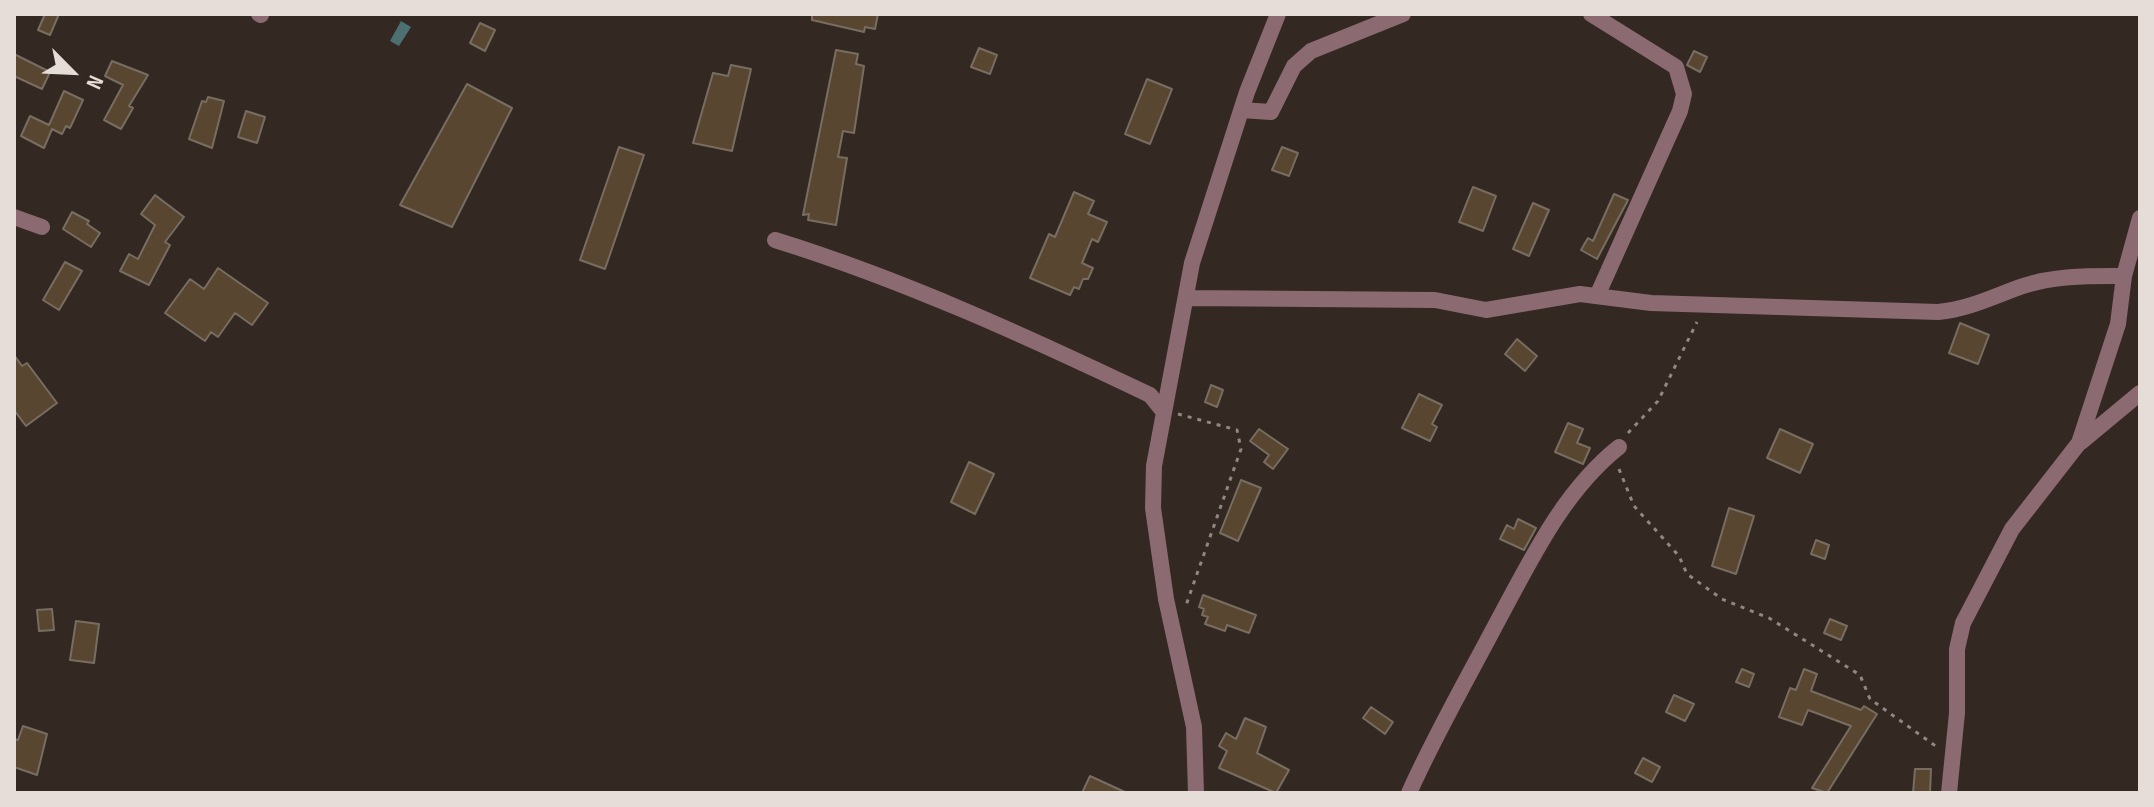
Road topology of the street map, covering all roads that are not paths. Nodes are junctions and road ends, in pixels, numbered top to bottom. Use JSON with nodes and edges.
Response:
{"nodes":[{"id":1,"x":1278,"y":14,"type":"edge"},
{"id":2,"x":1403,"y":14,"type":"edge"},
{"id":3,"x":1591,"y":14,"type":"edge"},
{"id":4,"x":1241,"y":110,"type":"junction"},
{"id":5,"x":14,"y":217,"type":"edge"},
{"id":6,"x":2140,"y":218,"type":"edge"},
{"id":7,"x":42,"y":227,"type":"dead end"},
{"id":8,"x":775,"y":240,"type":"dead end"},
{"id":9,"x":2124,"y":276,"type":"junction"},
{"id":10,"x":1597,"y":296,"type":"junction"},
{"id":11,"x":1187,"y":298,"type":"junction"},
{"id":12,"x":2140,"y":393,"type":"edge"},
{"id":13,"x":1163,"y":411,"type":"junction"},
{"id":14,"x":2079,"y":443,"type":"junction"},
{"id":15,"x":1619,"y":447,"type":"road end"},
{"id":16,"x":1196,"y":793,"type":"edge"},
{"id":17,"x":1409,"y":793,"type":"edge"},
{"id":18,"x":1949,"y":793,"type":"edge"}],
"edges":[{"from":1,"to":4,"type":"street"},
{"from":2,"to":4,"type":"street"},
{"from":3,"to":10,"type":"street"},
{"from":4,"to":11,"type":"street"},
{"from":5,"to":7,"type":"street"},
{"from":6,"to":9,"type":"street"},
{"from":8,"to":13,"type":"street"},
{"from":9,"to":10,"type":"street"},
{"from":9,"to":14,"type":"street"},
{"from":10,"to":11,"type":"street"},
{"from":11,"to":13,"type":"street"},
{"from":12,"to":14,"type":"street"},
{"from":13,"to":16,"type":"street"},
{"from":14,"to":18,"type":"street"},
{"from":15,"to":17,"type":"street"}]}
